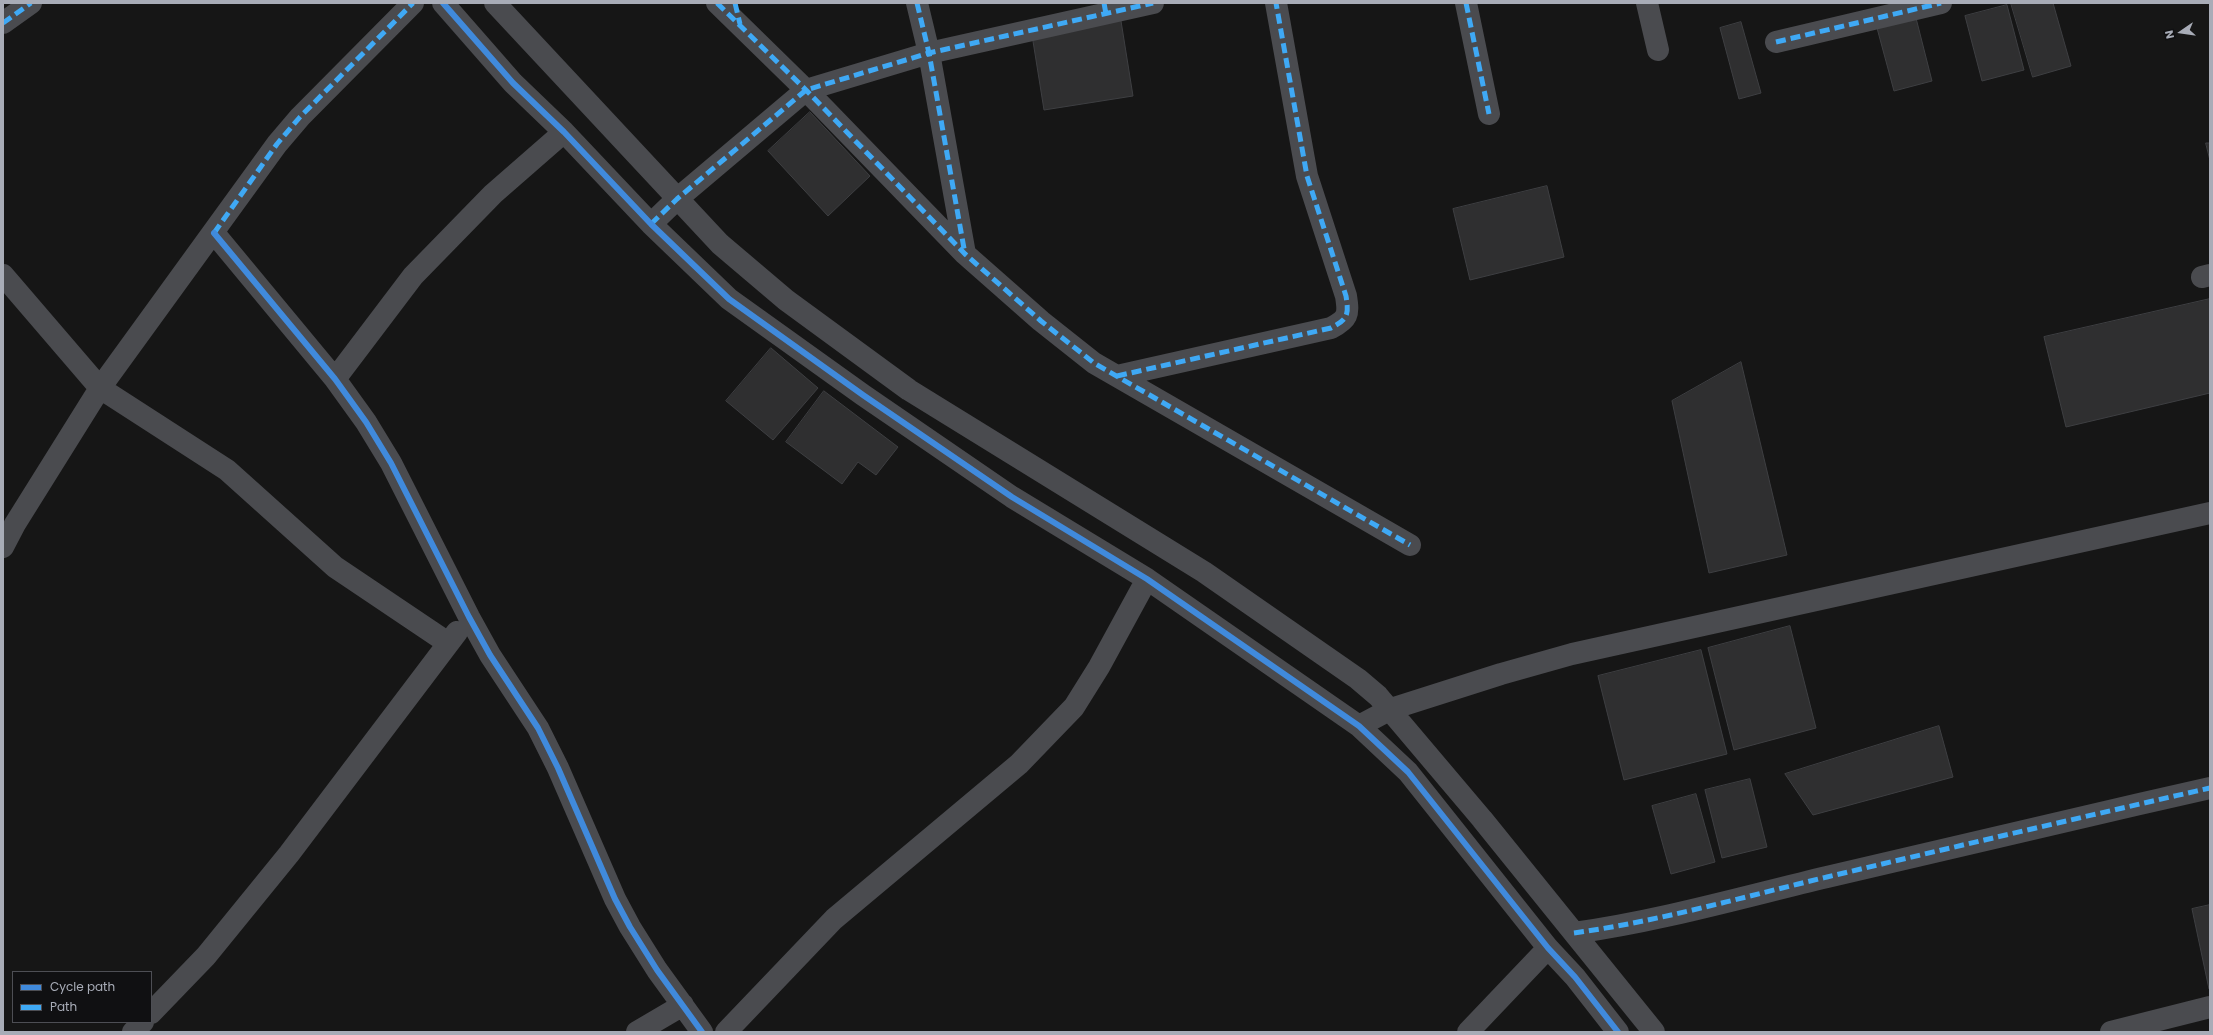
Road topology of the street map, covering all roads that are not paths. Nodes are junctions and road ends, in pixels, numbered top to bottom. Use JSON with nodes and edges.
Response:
{"nodes":[{"id":1,"x":31,"y":3,"type":"edge"},
{"id":2,"x":413,"y":3,"type":"edge"},
{"id":3,"x":443,"y":3,"type":"edge"},
{"id":4,"x":496,"y":3,"type":"edge"},
{"id":5,"x":717,"y":3,"type":"edge"},
{"id":6,"x":735,"y":3,"type":"edge"},
{"id":7,"x":917,"y":3,"type":"edge"},
{"id":8,"x":1153,"y":3,"type":"edge"},
{"id":9,"x":1276,"y":3,"type":"edge"},
{"id":10,"x":1466,"y":3,"type":"edge"},
{"id":11,"x":1647,"y":3,"type":"edge"},
{"id":12,"x":1941,"y":3,"type":"edge"},
{"id":13,"x":1105,"y":8,"type":"edge"},
{"id":14,"x":3,"y":23,"type":"edge"},
{"id":15,"x":740,"y":24,"type":"junction"},
{"id":16,"x":1776,"y":42,"type":"dead end"},
{"id":17,"x":1658,"y":50,"type":"dead end"},
{"id":18,"x":929,"y":53,"type":"junction"},
{"id":19,"x":806,"y":90,"type":"junction"},
{"id":20,"x":1490,"y":114,"type":"dead end"},
{"id":21,"x":564,"y":132,"type":"junction"},
{"id":22,"x":677,"y":199,"type":"junction"},
{"id":23,"x":651,"y":224,"type":"junction"},
{"id":24,"x":214,"y":233,"type":"junction"},
{"id":25,"x":965,"y":254,"type":"junction"},
{"id":26,"x":3,"y":275,"type":"edge"},
{"id":27,"x":1117,"y":376,"type":"junction"},
{"id":28,"x":335,"y":379,"type":"junction"},
{"id":29,"x":100,"y":388,"type":"junction"},
{"id":30,"x":2210,"y":513,"type":"edge"},
{"id":31,"x":1410,"y":546,"type":"dead end"},
{"id":32,"x":3,"y":547,"type":"edge"},
{"id":33,"x":1147,"y":579,"type":"junction"},
{"id":34,"x":469,"y":617,"type":"junction"},
{"id":35,"x":448,"y":643,"type":"junction"},
{"id":36,"x":1390,"y":709,"type":"junction"},
{"id":37,"x":1359,"y":726,"type":"junction"},
{"id":38,"x":2210,"y":788,"type":"edge"},
{"id":39,"x":1574,"y":933,"type":"junction"},
{"id":40,"x":1548,"y":948,"type":"junction"},
{"id":41,"x":683,"y":1005,"type":"junction"},
{"id":42,"x":2210,"y":1007,"type":"edge"},
{"id":43,"x":152,"y":1012,"type":"edge"},
{"id":44,"x":142,"y":1023,"type":"edge"},
{"id":45,"x":133,"y":1032,"type":"edge"},
{"id":46,"x":637,"y":1032,"type":"edge"},
{"id":47,"x":702,"y":1032,"type":"edge"},
{"id":48,"x":726,"y":1032,"type":"edge"},
{"id":49,"x":1468,"y":1032,"type":"edge"},
{"id":50,"x":1618,"y":1032,"type":"edge"},
{"id":51,"x":1654,"y":1032,"type":"edge"},
{"id":52,"x":2111,"y":1032,"type":"edge"}],
"edges":[{"from":1,"to":14,"type":"street"},
{"from":2,"to":24,"type":"street"},
{"from":3,"to":21,"type":"street"},
{"from":4,"to":22,"type":"street"},
{"from":5,"to":15,"type":"street"},
{"from":6,"to":15,"type":"street"},
{"from":7,"to":18,"type":"street"},
{"from":8,"to":13,"type":"street"},
{"from":9,"to":27,"type":"street"},
{"from":10,"to":20,"type":"street"},
{"from":11,"to":17,"type":"street"},
{"from":12,"to":16,"type":"street"},
{"from":13,"to":18,"type":"street"},
{"from":15,"to":19,"type":"street"},
{"from":18,"to":19,"type":"street"},
{"from":18,"to":25,"type":"street"},
{"from":19,"to":22,"type":"street"},
{"from":19,"to":25,"type":"street"},
{"from":21,"to":23,"type":"street"},
{"from":21,"to":28,"type":"street"},
{"from":22,"to":23,"type":"street"},
{"from":22,"to":36,"type":"street"},
{"from":23,"to":33,"type":"street"},
{"from":24,"to":28,"type":"street"},
{"from":24,"to":29,"type":"street"},
{"from":25,"to":27,"type":"street"},
{"from":26,"to":29,"type":"street"},
{"from":27,"to":31,"type":"street"},
{"from":28,"to":34,"type":"street"},
{"from":29,"to":32,"type":"street"},
{"from":29,"to":35,"type":"street"},
{"from":30,"to":36,"type":"street"},
{"from":33,"to":37,"type":"street"},
{"from":33,"to":48,"type":"street"},
{"from":34,"to":35,"type":"street"},
{"from":34,"to":41,"type":"street"},
{"from":35,"to":43,"type":"street"},
{"from":36,"to":37,"type":"street"},
{"from":36,"to":39,"type":"street"},
{"from":37,"to":40,"type":"street"},
{"from":38,"to":39,"type":"street"},
{"from":39,"to":51,"type":"street"},
{"from":40,"to":49,"type":"street"},
{"from":40,"to":50,"type":"street"},
{"from":41,"to":46,"type":"street"},
{"from":41,"to":47,"type":"street"},
{"from":42,"to":52,"type":"street"},
{"from":44,"to":45,"type":"street"}]}
